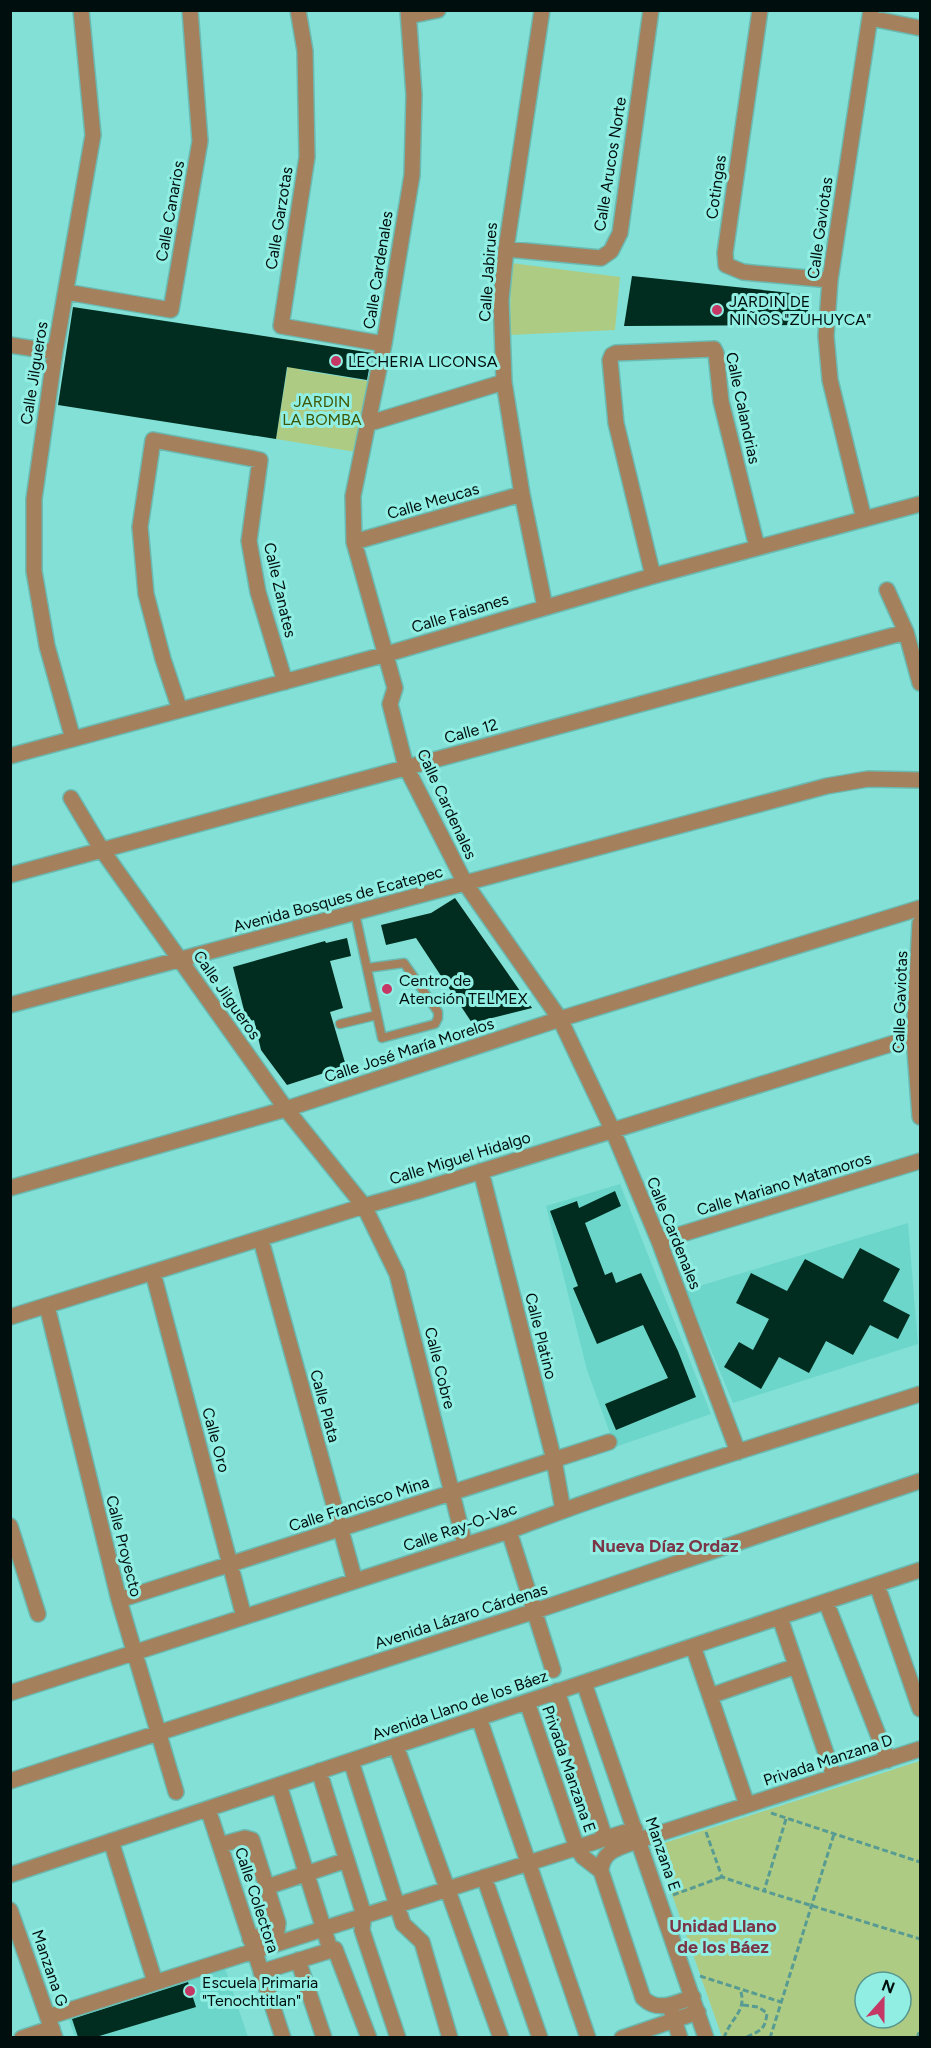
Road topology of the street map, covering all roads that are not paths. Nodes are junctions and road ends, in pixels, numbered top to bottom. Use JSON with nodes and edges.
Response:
{"nodes":[{"id":1,"x":81,"y":10,"type":"edge"},
{"id":2,"x":190,"y":10,"type":"edge"},
{"id":3,"x":298,"y":10,"type":"edge"},
{"id":4,"x":438,"y":10,"type":"edge"},
{"id":5,"x":543,"y":10,"type":"edge"},
{"id":6,"x":651,"y":10,"type":"edge"},
{"id":7,"x":760,"y":10,"type":"edge"},
{"id":8,"x":409,"y":13,"type":"edge"},
{"id":9,"x":870,"y":14,"type":"edge"},
{"id":10,"x":921,"y":28,"type":"edge"},
{"id":11,"x":506,"y":249,"type":"junction"},
{"id":12,"x":830,"y":280,"type":"junction"},
{"id":13,"x":66,"y":292,"type":"junction"},
{"id":14,"x":384,"y":344,"type":"junction"},
{"id":15,"x":10,"y":345,"type":"edge"},
{"id":16,"x":55,"y":352,"type":"junction"},
{"id":17,"x":504,"y":382,"type":"junction"},
{"id":18,"x":370,"y":423,"type":"junction"},
{"id":19,"x":522,"y":494,"type":"junction"},
{"id":20,"x":921,"y":504,"type":"edge"},
{"id":21,"x":864,"y":519,"type":"junction"},
{"id":22,"x":354,"y":542,"type":"junction"},
{"id":23,"x":757,"y":547,"type":"junction"},
{"id":24,"x":653,"y":576,"type":"junction"},
{"id":25,"x":886,"y":590,"type":"dead end"},
{"id":26,"x":545,"y":607,"type":"junction"},
{"id":27,"x":906,"y":632,"type":"junction"},
{"id":28,"x":387,"y":654,"type":"junction"},
{"id":29,"x":285,"y":682,"type":"junction"},
{"id":30,"x":921,"y":683,"type":"edge"},
{"id":31,"x":180,"y":710,"type":"junction"},
{"id":32,"x":73,"y":739,"type":"junction"},
{"id":33,"x":10,"y":756,"type":"edge"},
{"id":34,"x":406,"y":767,"type":"junction"},
{"id":35,"x":921,"y":780,"type":"edge"},
{"id":36,"x":71,"y":798,"type":"dead end"},
{"id":37,"x":102,"y":850,"type":"junction"},
{"id":38,"x":10,"y":875,"type":"edge"},
{"id":39,"x":465,"y":883,"type":"junction"},
{"id":40,"x":921,"y":908,"type":"edge"},
{"id":41,"x":355,"y":913,"type":"junction"},
{"id":42,"x":921,"y":923,"type":"edge"},
{"id":43,"x":180,"y":960,"type":"junction"},
{"id":44,"x":367,"y":968,"type":"junction"},
{"id":45,"x":10,"y":1005,"type":"edge"},
{"id":46,"x":377,"y":1015,"type":"junction"},
{"id":47,"x":560,"y":1019,"type":"junction"},
{"id":48,"x":340,"y":1024,"type":"dead end"},
{"id":49,"x":917,"y":1036,"type":"edge"},
{"id":50,"x":286,"y":1109,"type":"junction"},
{"id":51,"x":921,"y":1117,"type":"edge"},
{"id":52,"x":613,"y":1131,"type":"junction"},
{"id":53,"x":921,"y":1161,"type":"edge"},
{"id":54,"x":481,"y":1171,"type":"junction"},
{"id":55,"x":10,"y":1188,"type":"edge"},
{"id":56,"x":364,"y":1206,"type":"junction"},
{"id":57,"x":261,"y":1240,"type":"junction"},
{"id":58,"x":658,"y":1240,"type":"junction"},
{"id":59,"x":153,"y":1273,"type":"junction"},
{"id":60,"x":47,"y":1306,"type":"junction"},
{"id":61,"x":10,"y":1317,"type":"edge"},
{"id":62,"x":921,"y":1394,"type":"edge"},
{"id":63,"x":609,"y":1443,"type":"dead end"},
{"id":64,"x":738,"y":1452,"type":"junction"},
{"id":65,"x":554,"y":1460,"type":"junction"},
{"id":66,"x":921,"y":1481,"type":"edge"},
{"id":67,"x":453,"y":1493,"type":"junction"},
{"id":68,"x":563,"y":1509,"type":"junction"},
{"id":69,"x":10,"y":1526,"type":"edge"},
{"id":70,"x":340,"y":1529,"type":"junction"},
{"id":71,"x":509,"y":1531,"type":"junction"},
{"id":72,"x":465,"y":1545,"type":"junction"},
{"id":73,"x":230,"y":1565,"type":"junction"},
{"id":74,"x":921,"y":1570,"type":"edge"},
{"id":75,"x":355,"y":1581,"type":"junction"},
{"id":76,"x":877,"y":1585,"type":"junction"},
{"id":77,"x":119,"y":1600,"type":"junction"},
{"id":78,"x":826,"y":1602,"type":"junction"},
{"id":79,"x":534,"y":1611,"type":"junction"},
{"id":80,"x":38,"y":1614,"type":"dead end"},
{"id":81,"x":244,"y":1617,"type":"junction"},
{"id":82,"x":780,"y":1617,"type":"junction"},
{"id":83,"x":693,"y":1647,"type":"junction"},
{"id":84,"x":134,"y":1653,"type":"junction"},
{"id":85,"x":796,"y":1666,"type":"junction"},
{"id":86,"x":553,"y":1670,"type":"dead end"},
{"id":87,"x":584,"y":1683,"type":"junction"},
{"id":88,"x":557,"y":1691,"type":"junction"},
{"id":89,"x":10,"y":1693,"type":"edge"},
{"id":90,"x":710,"y":1696,"type":"junction"},
{"id":91,"x":527,"y":1702,"type":"junction"},
{"id":92,"x":921,"y":1709,"type":"edge"},
{"id":93,"x":479,"y":1718,"type":"junction"},
{"id":94,"x":159,"y":1733,"type":"junction"},
{"id":95,"x":396,"y":1746,"type":"junction"},
{"id":96,"x":921,"y":1749,"type":"edge"},
{"id":97,"x":888,"y":1760,"type":"junction"},
{"id":98,"x":351,"y":1761,"type":"junction"},
{"id":99,"x":319,"y":1772,"type":"junction"},
{"id":100,"x":834,"y":1777,"type":"junction"},
{"id":101,"x":10,"y":1780,"type":"edge"},
{"id":102,"x":279,"y":1785,"type":"junction"},
{"id":103,"x":176,"y":1792,"type":"dead end"},
{"id":104,"x":747,"y":1805,"type":"junction"},
{"id":105,"x":208,"y":1809,"type":"junction"},
{"id":106,"x":637,"y":1835,"type":"junction"},
{"id":107,"x":605,"y":1838,"type":"junction"},
{"id":108,"x":111,"y":1841,"type":"junction"},
{"id":109,"x":220,"y":1845,"type":"junction"},
{"id":110,"x":577,"y":1848,"type":"junction"},
{"id":111,"x":347,"y":1860,"type":"junction"},
{"id":112,"x":528,"y":1863,"type":"junction"},
{"id":113,"x":601,"y":1871,"type":"junction"},
{"id":114,"x":307,"y":1873,"type":"junction"},
{"id":115,"x":10,"y":1875,"type":"edge"},
{"id":116,"x":484,"y":1877,"type":"junction"},
{"id":117,"x":267,"y":1887,"type":"junction"},
{"id":118,"x":448,"y":1889,"type":"junction"},
{"id":119,"x":397,"y":1905,"type":"junction"},
{"id":120,"x":10,"y":1910,"type":"edge"},
{"id":121,"x":364,"y":1915,"type":"junction"},
{"id":122,"x":324,"y":1928,"type":"junction"},
{"id":123,"x":278,"y":1936,"type":"junction"},
{"id":124,"x":252,"y":1944,"type":"junction"},
{"id":125,"x":330,"y":1949,"type":"junction"},
{"id":126,"x":292,"y":1962,"type":"junction"},
{"id":127,"x":261,"y":1972,"type":"junction"},
{"id":128,"x":155,"y":1982,"type":"junction"},
{"id":129,"x":695,"y":2004,"type":"junction"},
{"id":130,"x":672,"y":2012,"type":"junction"},
{"id":131,"x":51,"y":2028,"type":"edge"},
{"id":132,"x":22,"y":2037,"type":"edge"},
{"id":133,"x":283,"y":2037,"type":"edge"},
{"id":134,"x":324,"y":2037,"type":"edge"},
{"id":135,"x":369,"y":2037,"type":"edge"},
{"id":136,"x":398,"y":2037,"type":"edge"},
{"id":137,"x":450,"y":2037,"type":"edge"},
{"id":138,"x":501,"y":2037,"type":"edge"},
{"id":139,"x":540,"y":2037,"type":"edge"},
{"id":140,"x":588,"y":2037,"type":"edge"},
{"id":141,"x":622,"y":2037,"type":"edge"},
{"id":142,"x":680,"y":2037,"type":"edge"},
{"id":143,"x":706,"y":2037,"type":"edge"}],
"edges":[{"from":1,"to":13,"type":"street","name":"Calle Jilgueros"},
{"from":2,"to":13,"type":"street","name":"Calle Canarios"},
{"from":3,"to":14,"type":"street","name":"Calle Garzotas"},
{"from":4,"to":8,"type":"street"},
{"from":5,"to":11,"type":"street","name":"Calle Jabirues"},
{"from":6,"to":11,"type":"street","name":"Calle Arucos Norte"},
{"from":7,"to":12,"type":"street","name":"Cotingas"},
{"from":8,"to":14,"type":"street","name":"Calle Cardenales"},
{"from":9,"to":10,"type":"street"},
{"from":9,"to":12,"type":"street","name":"Calle Gaviotas"},
{"from":11,"to":17,"type":"street","name":"Calle Jabirues"},
{"from":12,"to":21,"type":"street","name":"Calle Gaviotas"},
{"from":13,"to":16,"type":"street","name":"Calle Jilgueros"},
{"from":14,"to":18,"type":"street","name":"Calle Cardenales"},
{"from":15,"to":16,"type":"street"},
{"from":16,"to":32,"type":"street","name":"Calle Jilgueros"},
{"from":17,"to":18,"type":"street"},
{"from":17,"to":19,"type":"street","name":"Calle Jabirues"},
{"from":18,"to":22,"type":"street","name":"Calle Cardenales"},
{"from":19,"to":22,"type":"street","name":"Calle Meucas"},
{"from":19,"to":26,"type":"street","name":"Calle Jabirues"},
{"from":20,"to":21,"type":"street","name":"Calle Faisanes"},
{"from":21,"to":23,"type":"street","name":"Calle Faisanes"},
{"from":22,"to":28,"type":"street","name":"Calle Cardenales"},
{"from":23,"to":24,"type":"street","name":"Calle Faisanes"},
{"from":23,"to":24,"type":"street","name":"Calle Calandrias"},
{"from":24,"to":26,"type":"street","name":"Calle Faisanes"},
{"from":25,"to":27,"type":"street"},
{"from":26,"to":28,"type":"street","name":"Calle Faisanes"},
{"from":27,"to":30,"type":"street"},
{"from":27,"to":34,"type":"street","name":"Calle 12"},
{"from":28,"to":29,"type":"street","name":"Calle Faisanes"},
{"from":28,"to":34,"type":"street","name":"Calle Cardenales"},
{"from":29,"to":31,"type":"street","name":"Calle Faisanes"},
{"from":29,"to":31,"type":"street","name":"Calle Zanates"},
{"from":31,"to":32,"type":"street","name":"Calle Faisanes"},
{"from":32,"to":33,"type":"street","name":"Calle Faisanes"},
{"from":34,"to":37,"type":"street","name":"Calle 12"},
{"from":34,"to":39,"type":"street","name":"Calle Cardenales"},
{"from":35,"to":39,"type":"street","name":"Avenida Bosques de Ecatepec"},
{"from":36,"to":37,"type":"street","name":"Calle Jilgueros"},
{"from":37,"to":38,"type":"street","name":"Calle 12"},
{"from":37,"to":43,"type":"street","name":"Calle Jilgueros"},
{"from":39,"to":41,"type":"street","name":"Avenida Bosques de Ecatepec"},
{"from":39,"to":47,"type":"street","name":"Calle Cardenales"},
{"from":40,"to":47,"type":"street","name":"Calle José María Morelos"},
{"from":41,"to":43,"type":"street","name":"Avenida Bosques de Ecatepec"},
{"from":41,"to":44,"type":"lane"},
{"from":42,"to":49,"type":"street","name":"Calle Gaviotas"},
{"from":43,"to":45,"type":"street","name":"Avenida Bosques de Ecatepec"},
{"from":43,"to":50,"type":"street","name":"Calle Jilgueros"},
{"from":44,"to":46,"type":"lane"},
{"from":44,"to":46,"type":"lane"},
{"from":46,"to":48,"type":"lane"},
{"from":47,"to":50,"type":"street","name":"Calle José María Morelos"},
{"from":47,"to":52,"type":"street","name":"Calle Cardenales"},
{"from":49,"to":51,"type":"street","name":"Calle Gaviotas"},
{"from":49,"to":52,"type":"street","name":"Calle Miguel Hidalgo"},
{"from":50,"to":55,"type":"street","name":"Calle José María Morelos"},
{"from":50,"to":56,"type":"street","name":"Calle Jilgueros"},
{"from":52,"to":54,"type":"street","name":"Calle Miguel Hidalgo"},
{"from":52,"to":58,"type":"street","name":"Calle Cardenales"},
{"from":53,"to":58,"type":"street","name":"Calle Mariano Matamoros"},
{"from":54,"to":56,"type":"street","name":"Calle Miguel Hidalgo"},
{"from":54,"to":65,"type":"street","name":"Calle Platino"},
{"from":56,"to":57,"type":"street","name":"Calle Miguel Hidalgo"},
{"from":56,"to":67,"type":"street","name":"Calle Cobre"},
{"from":57,"to":59,"type":"street","name":"Calle Miguel Hidalgo"},
{"from":57,"to":70,"type":"street","name":"Calle Plata"},
{"from":58,"to":64,"type":"street","name":"Calle Cardenales"},
{"from":59,"to":60,"type":"street","name":"Calle Miguel Hidalgo"},
{"from":59,"to":73,"type":"street","name":"Calle Oro"},
{"from":60,"to":61,"type":"street","name":"Calle Miguel Hidalgo"},
{"from":60,"to":77,"type":"street","name":"Calle Proyecto"},
{"from":62,"to":64,"type":"street","name":"Calle Ray-O-Vac"},
{"from":63,"to":65,"type":"street","name":"Calle Francisco Mina"},
{"from":64,"to":68,"type":"street","name":"Calle Ray-O-Vac"},
{"from":65,"to":67,"type":"street","name":"Calle Francisco Mina"},
{"from":65,"to":68,"type":"street","name":"Calle Platino"},
{"from":66,"to":79,"type":"street","name":"Avenida Lázaro Cárdenas"},
{"from":67,"to":70,"type":"street","name":"Calle Francisco Mina"},
{"from":67,"to":72,"type":"street","name":"Calle Cobre"},
{"from":68,"to":71,"type":"street","name":"Calle Ray-O-Vac"},
{"from":69,"to":80,"type":"street"},
{"from":70,"to":73,"type":"street","name":"Calle Francisco Mina"},
{"from":70,"to":75,"type":"street","name":"Calle Plata"},
{"from":71,"to":72,"type":"street","name":"Calle Ray-O-Vac"},
{"from":71,"to":79,"type":"street"},
{"from":72,"to":75,"type":"street","name":"Calle Ray-O-Vac"},
{"from":73,"to":77,"type":"street","name":"Calle Francisco Mina"},
{"from":73,"to":81,"type":"street","name":"Calle Oro"},
{"from":74,"to":76,"type":"street","name":"Avenida Llano de los Báez"},
{"from":75,"to":81,"type":"street","name":"Calle Ray-O-Vac"},
{"from":76,"to":78,"type":"street","name":"Avenida Llano de los Báez"},
{"from":76,"to":92,"type":"street"},
{"from":77,"to":84,"type":"street","name":"Calle Proyecto"},
{"from":78,"to":82,"type":"street","name":"Avenida Llano de los Báez"},
{"from":78,"to":97,"type":"street"},
{"from":79,"to":86,"type":"street"},
{"from":79,"to":94,"type":"street","name":"Avenida Lázaro Cárdenas"},
{"from":81,"to":84,"type":"street","name":"Calle Ray-O-Vac"},
{"from":82,"to":83,"type":"street","name":"Avenida Llano de los Báez"},
{"from":82,"to":85,"type":"street"},
{"from":83,"to":87,"type":"street","name":"Avenida Llano de los Báez"},
{"from":83,"to":90,"type":"street","name":"Privada Manzana D"},
{"from":84,"to":89,"type":"street","name":"Calle Ray-O-Vac"},
{"from":84,"to":94,"type":"street","name":"Calle Proyecto"},
{"from":85,"to":90,"type":"street"},
{"from":85,"to":100,"type":"street"},
{"from":87,"to":88,"type":"street","name":"Avenida Llano de los Báez"},
{"from":87,"to":106,"type":"street","name":"Manzana E"},
{"from":88,"to":91,"type":"street","name":"Avenida Llano de los Báez"},
{"from":88,"to":107,"type":"street"},
{"from":90,"to":104,"type":"street","name":"Privada Manzana D"},
{"from":91,"to":93,"type":"street","name":"Avenida Llano de los Báez"},
{"from":91,"to":110,"type":"street","name":"Privada Manzana E"},
{"from":93,"to":95,"type":"street","name":"Avenida Llano de los Báez"},
{"from":93,"to":112,"type":"street"},
{"from":94,"to":101,"type":"street","name":"Avenida Lázaro Cárdenas"},
{"from":94,"to":103,"type":"street","name":"Calle Proyecto"},
{"from":95,"to":98,"type":"street","name":"Avenida Llano de los Báez"},
{"from":95,"to":118,"type":"street"},
{"from":96,"to":97,"type":"street","name":"Privada Manzana D"},
{"from":97,"to":100,"type":"street","name":"Privada Manzana D"},
{"from":98,"to":99,"type":"street","name":"Avenida Llano de los Báez"},
{"from":98,"to":119,"type":"street"},
{"from":99,"to":102,"type":"street","name":"Avenida Llano de los Báez"},
{"from":99,"to":111,"type":"street"},
{"from":100,"to":104,"type":"street","name":"Privada Manzana D"},
{"from":102,"to":105,"type":"street","name":"Avenida Llano de los Báez"},
{"from":102,"to":114,"type":"street"},
{"from":104,"to":106,"type":"street","name":"Privada Manzana D"},
{"from":105,"to":108,"type":"street","name":"Avenida Llano de los Báez"},
{"from":105,"to":109,"type":"street","name":"Calle Colectora"},
{"from":106,"to":107,"type":"street"},
{"from":106,"to":113,"type":"street"},
{"from":106,"to":129,"type":"street","name":"Manzana E"},
{"from":107,"to":110,"type":"street"},
{"from":108,"to":115,"type":"street","name":"Avenida Llano de los Báez"},
{"from":108,"to":128,"type":"street"},
{"from":109,"to":117,"type":"street"},
{"from":109,"to":124,"type":"street","name":"Calle Colectora"},
{"from":110,"to":112,"type":"street"},
{"from":110,"to":113,"type":"street"},
{"from":111,"to":114,"type":"street"},
{"from":111,"to":121,"type":"street"},
{"from":112,"to":116,"type":"street"},
{"from":112,"to":140,"type":"street"},
{"from":113,"to":130,"type":"street"},
{"from":114,"to":117,"type":"street"},
{"from":114,"to":122,"type":"street"},
{"from":116,"to":118,"type":"street"},
{"from":116,"to":139,"type":"street"},
{"from":117,"to":123,"type":"street"},
{"from":118,"to":119,"type":"street"},
{"from":118,"to":138,"type":"street"},
{"from":119,"to":121,"type":"street"},
{"from":119,"to":137,"type":"street"},
{"from":120,"to":131,"type":"street","name":"Manzana G"},
{"from":121,"to":122,"type":"street"},
{"from":121,"to":136,"type":"street"},
{"from":122,"to":123,"type":"street"},
{"from":122,"to":125,"type":"street"},
{"from":123,"to":124,"type":"street"},
{"from":123,"to":126,"type":"street"},
{"from":124,"to":127,"type":"street","name":"Calle Colectora"},
{"from":124,"to":128,"type":"street"},
{"from":125,"to":126,"type":"street"},
{"from":125,"to":135,"type":"street"},
{"from":126,"to":127,"type":"street"},
{"from":126,"to":134,"type":"street"},
{"from":127,"to":133,"type":"street","name":"Calle Colectora"},
{"from":128,"to":131,"type":"street"},
{"from":129,"to":130,"type":"street"},
{"from":129,"to":143,"type":"street","name":"Manzana E"},
{"from":130,"to":141,"type":"street"},
{"from":130,"to":142,"type":"street"},
{"from":131,"to":132,"type":"street"}]}
